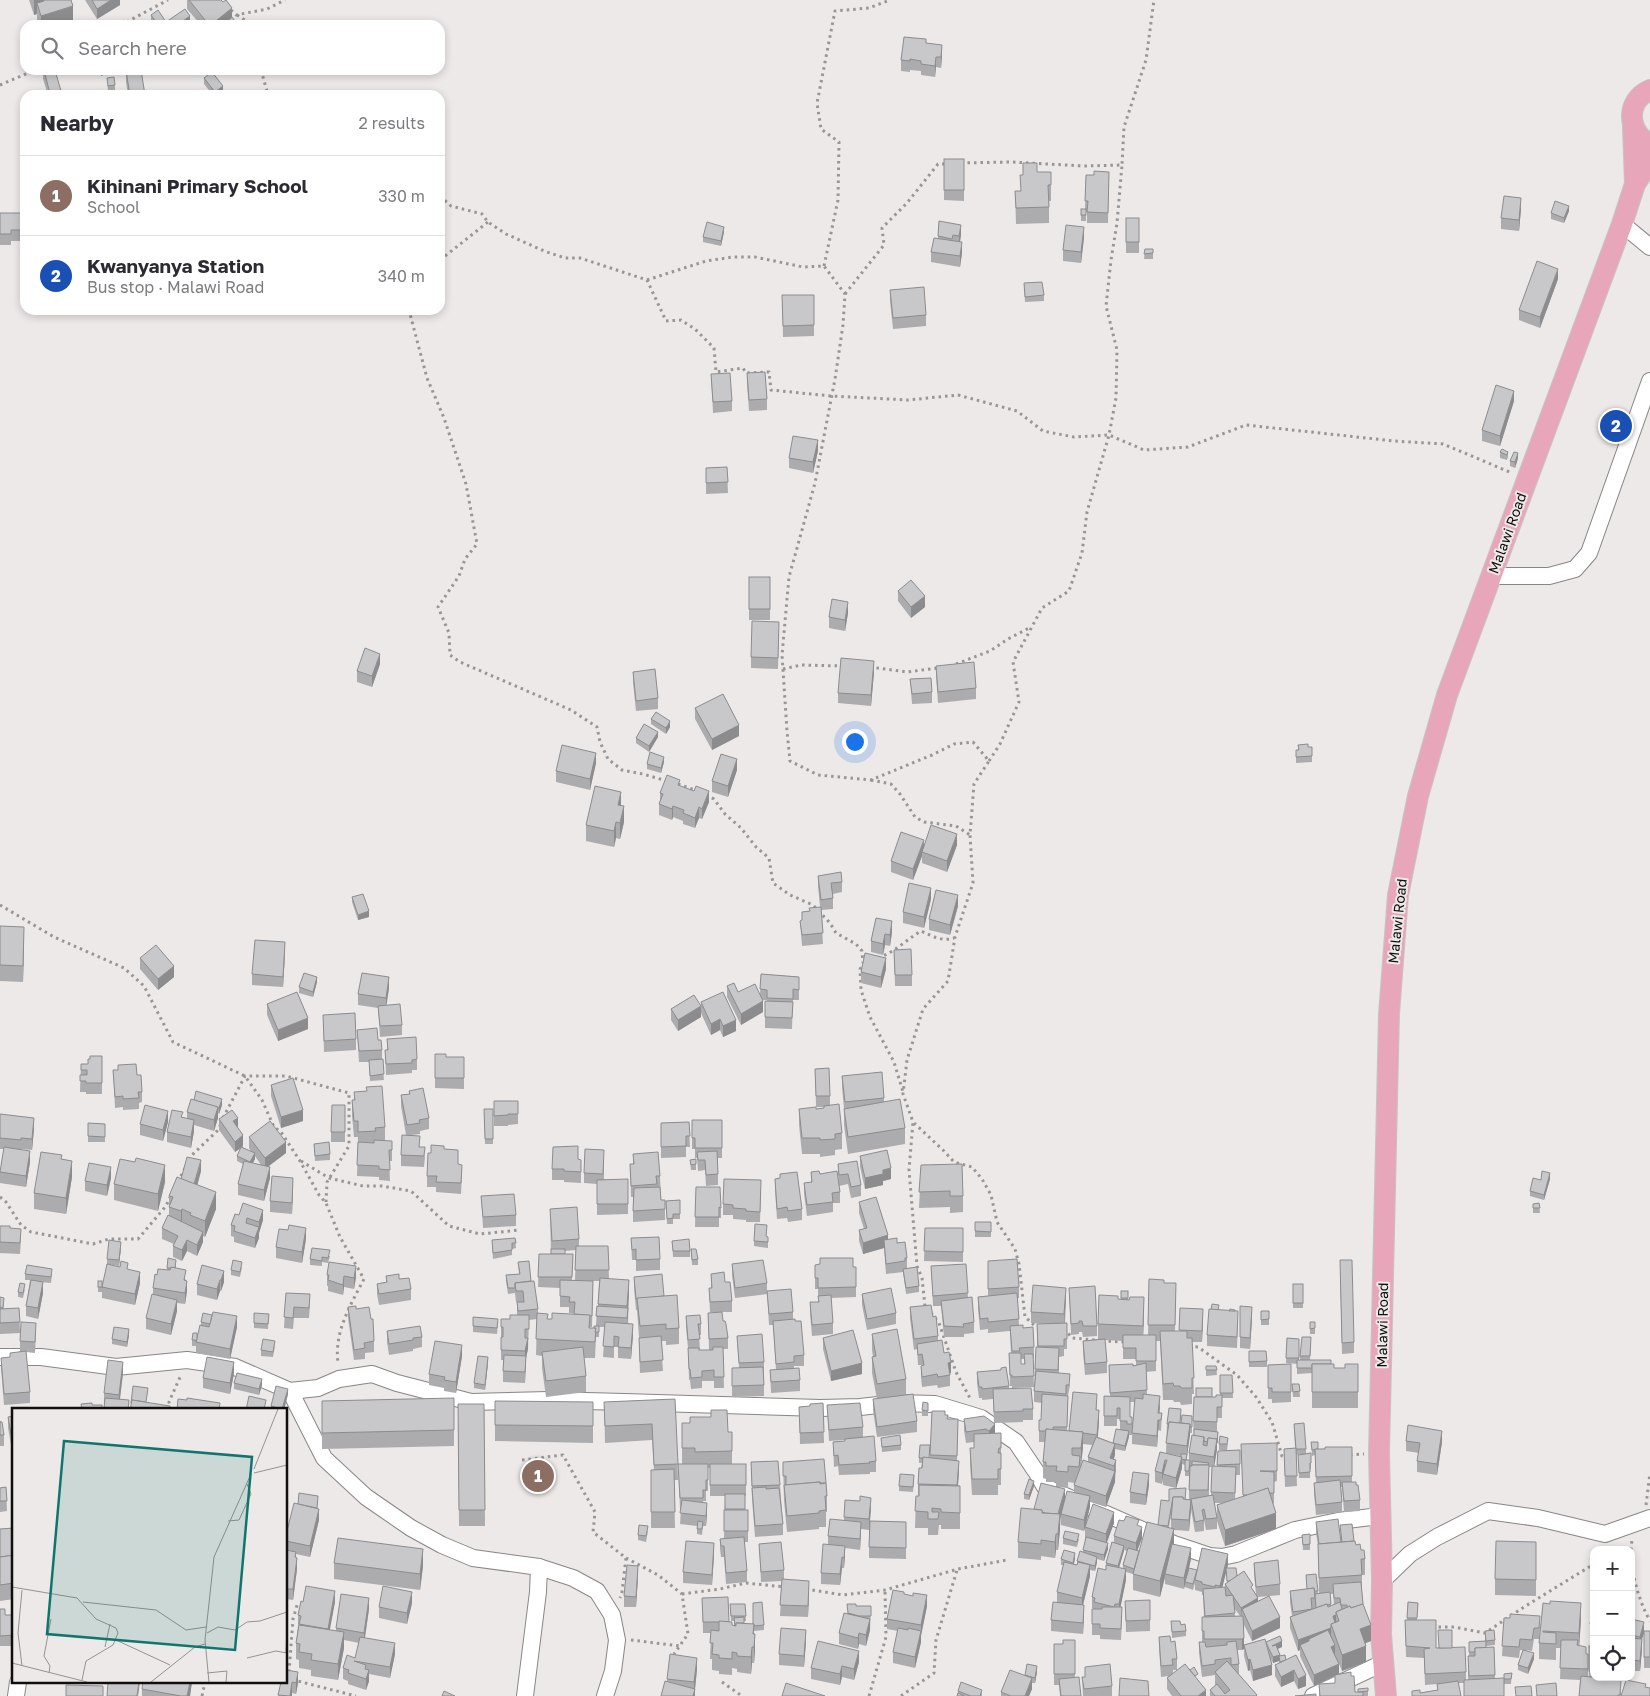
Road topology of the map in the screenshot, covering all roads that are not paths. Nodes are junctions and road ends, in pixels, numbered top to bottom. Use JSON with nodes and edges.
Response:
{"nodes":[{"id":1,"x":1649,"y":90,"type":"edge"},
{"id":2,"x":1633,"y":127,"type":"junction"},
{"id":3,"x":1650,"y":144,"type":"edge"},
{"id":4,"x":1650,"y":161,"type":"edge"},
{"id":5,"x":1635,"y":184,"type":"junction"},
{"id":6,"x":1622,"y":224,"type":"junction"},
{"id":7,"x":1650,"y":248,"type":"edge"},
{"id":8,"x":1650,"y":381,"type":"edge"},
{"id":9,"x":1492,"y":576,"type":"junction"},
{"id":10,"x":0,"y":1358,"type":"edge"},
{"id":11,"x":290,"y":1391,"type":"junction"},
{"id":12,"x":1380,"y":1516,"type":"junction"},
{"id":13,"x":1647,"y":1519,"type":"edge"},
{"id":14,"x":539,"y":1568,"type":"junction"},
{"id":15,"x":1382,"y":1581,"type":"junction"},
{"id":16,"x":1383,"y":1663,"type":"junction"},
{"id":17,"x":525,"y":1696,"type":"edge"},
{"id":18,"x":605,"y":1696,"type":"edge"},
{"id":19,"x":1313,"y":1696,"type":"edge"},
{"id":20,"x":1386,"y":1696,"type":"edge"}],
"edges":[{"from":1,"to":2,"type":"main road","name":"Malawi Road"},
{"from":2,"to":3,"type":"main road"},
{"from":2,"to":5,"type":"main road","name":"Malawi Road"},
{"from":4,"to":5,"type":"main road","name":"Malawi Road"},
{"from":5,"to":6,"type":"main road","name":"Malawi Road"},
{"from":6,"to":7,"type":"street"},
{"from":6,"to":9,"type":"main road","name":"Malawi Road"},
{"from":8,"to":9,"type":"street"},
{"from":9,"to":12,"type":"main road","name":"Malawi Road"},
{"from":10,"to":11,"type":"street"},
{"from":11,"to":12,"type":"street"},
{"from":11,"to":14,"type":"street"},
{"from":12,"to":15,"type":"main road","name":"Malawi Road"},
{"from":13,"to":15,"type":"street"},
{"from":14,"to":17,"type":"street"},
{"from":14,"to":18,"type":"street"},
{"from":15,"to":16,"type":"main road","name":"Malawi Road"},
{"from":16,"to":19,"type":"street"},
{"from":16,"to":20,"type":"main road","name":"Malawi Road"}]}
